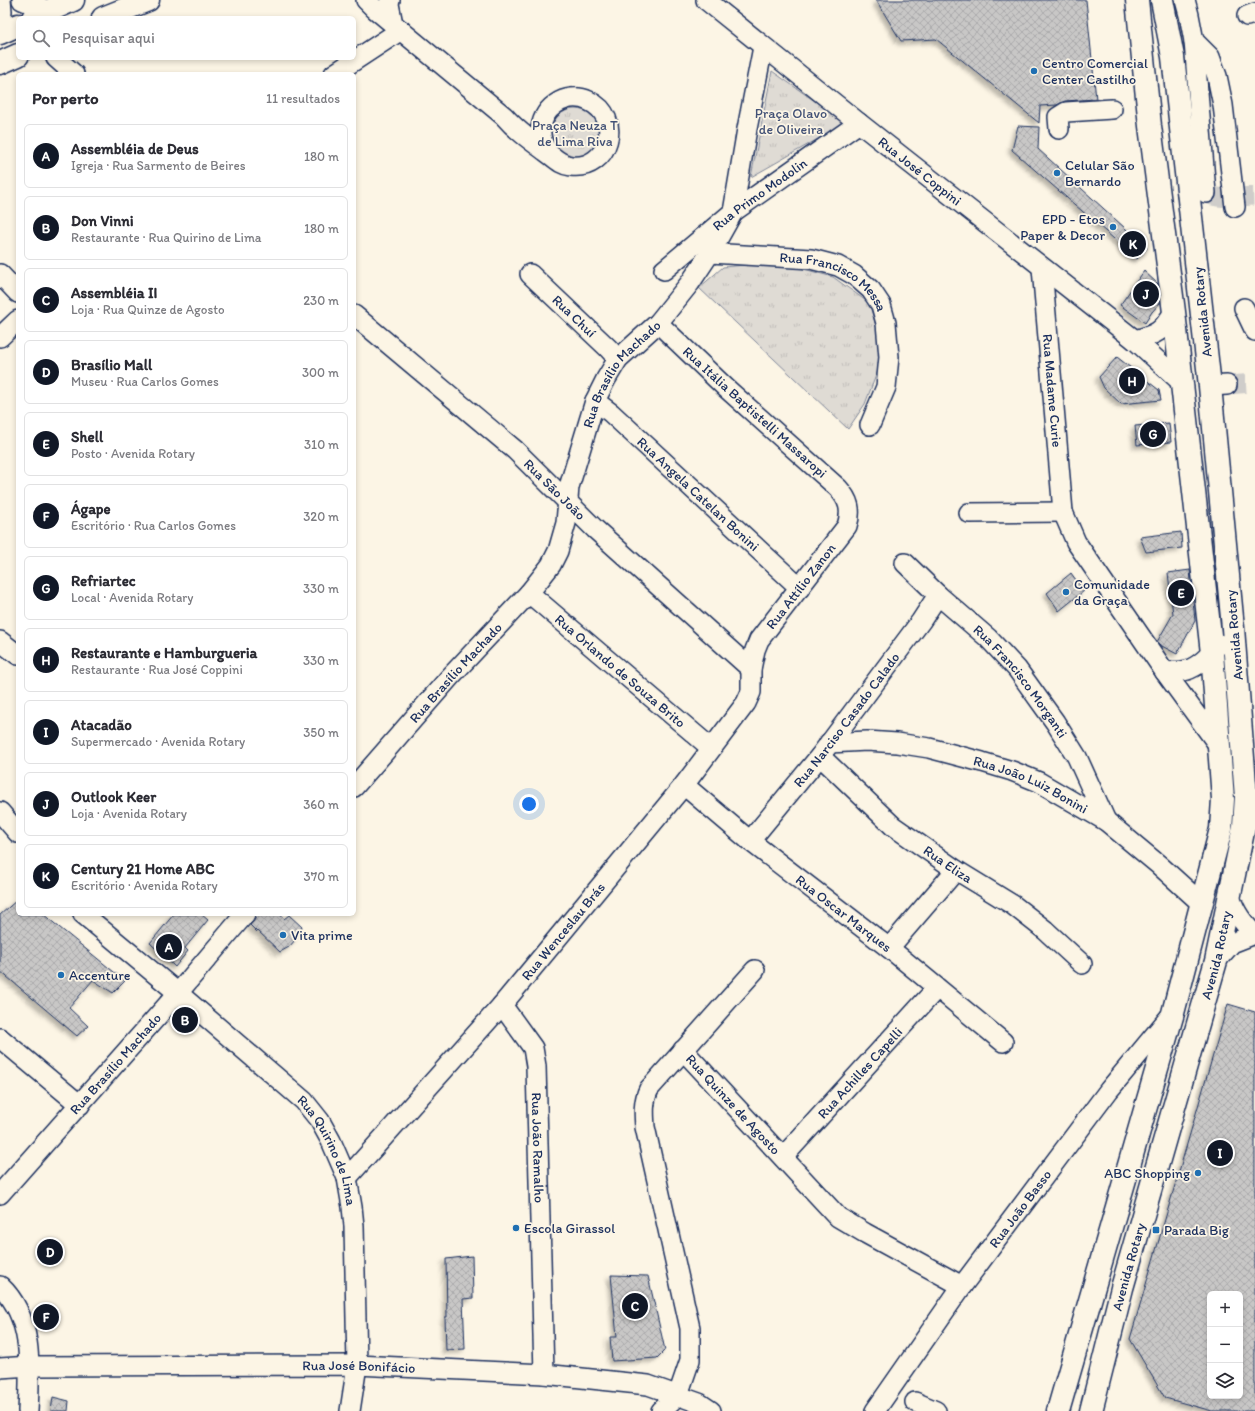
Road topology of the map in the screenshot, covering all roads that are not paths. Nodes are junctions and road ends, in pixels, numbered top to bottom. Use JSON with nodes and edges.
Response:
{"nodes":[{"id":1,"x":1,"y":0,"type":"edge"},
{"id":2,"x":22,"y":0,"type":"edge"},
{"id":3,"x":73,"y":0,"type":"edge"},
{"id":4,"x":366,"y":0,"type":"edge"},
{"id":5,"x":390,"y":0,"type":"edge"},
{"id":6,"x":706,"y":0,"type":"edge"},
{"id":7,"x":1123,"y":0,"type":"edge"},
{"id":8,"x":1137,"y":0,"type":"edge"},
{"id":9,"x":1162,"y":0,"type":"edge"},
{"id":10,"x":1172,"y":0,"type":"edge"},
{"id":11,"x":1185,"y":0,"type":"edge"},
{"id":12,"x":140,"y":1,"type":"edge"},
{"id":13,"x":41,"y":15,"type":"edge"},
{"id":14,"x":107,"y":16,"type":"edge"},
{"id":15,"x":0,"y":22,"type":"edge"},
{"id":16,"x":16,"y":26,"type":"edge"},
{"id":17,"x":397,"y":27,"type":"junction"},
{"id":18,"x":0,"y":33,"type":"edge"},
{"id":19,"x":1194,"y":41,"type":"junction"},
{"id":20,"x":763,"y":47,"type":"junction"},
{"id":21,"x":16,"y":56,"type":"edge"},
{"id":22,"x":1173,"y":57,"type":"junction"},
{"id":23,"x":356,"y":58,"type":"edge"},
{"id":24,"x":58,"y":60,"type":"edge"},
{"id":25,"x":353,"y":60,"type":"edge"},
{"id":26,"x":0,"y":63,"type":"edge"},
{"id":27,"x":72,"y":72,"type":"edge"},
{"id":28,"x":337,"y":72,"type":"edge"},
{"id":29,"x":1112,"y":109,"type":"dead end"},
{"id":30,"x":504,"y":116,"type":"junction"},
{"id":31,"x":542,"y":122,"type":"junction"},
{"id":32,"x":859,"y":124,"type":"junction"},
{"id":33,"x":1150,"y":126,"type":"junction"},
{"id":34,"x":1059,"y":129,"type":"dead end"},
{"id":35,"x":548,"y":153,"type":"junction"},
{"id":36,"x":1206,"y":193,"type":"dead end"},
{"id":37,"x":1235,"y":208,"type":"dead end"},
{"id":38,"x":733,"y":212,"type":"junction"},
{"id":39,"x":710,"y":253,"type":"junction"},
{"id":40,"x":1042,"y":268,"type":"junction"},
{"id":41,"x":664,"y":270,"type":"dead end"},
{"id":42,"x":0,"y":274,"type":"edge"},
{"id":43,"x":530,"y":274,"type":"dead end"},
{"id":44,"x":16,"y":291,"type":"edge"},
{"id":45,"x":1244,"y":308,"type":"dead end"},
{"id":46,"x":1174,"y":312,"type":"junction"},
{"id":47,"x":356,"y":317,"type":"edge"},
{"id":48,"x":16,"y":322,"type":"edge"},
{"id":49,"x":658,"y":323,"type":"junction"},
{"id":50,"x":1255,"y":331,"type":"edge"},
{"id":51,"x":0,"y":337,"type":"edge"},
{"id":52,"x":1135,"y":340,"type":"junction"},
{"id":53,"x":618,"y":359,"type":"junction"},
{"id":54,"x":1181,"y":382,"type":"junction"},
{"id":55,"x":595,"y":401,"type":"junction"},
{"id":56,"x":870,"y":426,"type":"dead end"},
{"id":57,"x":568,"y":502,"type":"junction"},
{"id":58,"x":849,"y":504,"type":"joint"},
{"id":59,"x":1062,"y":512,"type":"junction"},
{"id":60,"x":969,"y":513,"type":"dead end"},
{"id":61,"x":595,"y":529,"type":"junction"},
{"id":62,"x":555,"y":557,"type":"junction"},
{"id":63,"x":904,"y":563,"type":"dead end"},
{"id":64,"x":800,"y":588,"type":"junction"},
{"id":65,"x":529,"y":593,"type":"junction"},
{"id":66,"x":938,"y":595,"type":"junction"},
{"id":67,"x":1233,"y":628,"type":"junction"},
{"id":68,"x":0,"y":641,"type":"edge"},
{"id":69,"x":16,"y":653,"type":"edge"},
{"id":70,"x":1212,"y":653,"type":"junction"},
{"id":71,"x":751,"y":669,"type":"junction"},
{"id":72,"x":1165,"y":672,"type":"junction"},
{"id":73,"x":1219,"y":746,"type":"junction"},
{"id":74,"x":711,"y":748,"type":"junction"},
{"id":75,"x":825,"y":749,"type":"junction"},
{"id":76,"x":356,"y":785,"type":"edge"},
{"id":77,"x":684,"y":785,"type":"junction"},
{"id":78,"x":0,"y":812,"type":"edge"},
{"id":79,"x":1106,"y":821,"type":"junction"},
{"id":80,"x":1249,"y":829,"type":"edge"},
{"id":81,"x":16,"y":831,"type":"edge"},
{"id":82,"x":750,"y":841,"type":"junction"},
{"id":83,"x":956,"y":870,"type":"junction"},
{"id":84,"x":1230,"y":897,"type":"junction"},
{"id":85,"x":1201,"y":903,"type":"junction"},
{"id":86,"x":85,"y":916,"type":"edge"},
{"id":87,"x":243,"y":916,"type":"edge"},
{"id":88,"x":1255,"y":934,"type":"edge"},
{"id":89,"x":889,"y":948,"type":"junction"},
{"id":90,"x":1216,"y":961,"type":"junction"},
{"id":91,"x":1082,"y":964,"type":"dead end"},
{"id":92,"x":755,"y":970,"type":"dead end"},
{"id":93,"x":937,"y":988,"type":"junction"},
{"id":94,"x":178,"y":993,"type":"junction"},
{"id":95,"x":502,"y":1005,"type":"junction"},
{"id":96,"x":1173,"y":1013,"type":"junction"},
{"id":97,"x":0,"y":1038,"type":"edge"},
{"id":98,"x":1003,"y":1042,"type":"dead end"},
{"id":99,"x":683,"y":1050,"type":"junction"},
{"id":100,"x":80,"y":1105,"type":"junction"},
{"id":101,"x":783,"y":1157,"type":"junction"},
{"id":102,"x":347,"y":1178,"type":"junction"},
{"id":103,"x":0,"y":1194,"type":"edge"},
{"id":104,"x":0,"y":1286,"type":"edge"},
{"id":105,"x":962,"y":1286,"type":"junction"},
{"id":106,"x":357,"y":1365,"type":"junction"},
{"id":107,"x":30,"y":1366,"type":"junction"},
{"id":108,"x":0,"y":1368,"type":"edge"},
{"id":109,"x":544,"y":1374,"type":"junction"},
{"id":110,"x":678,"y":1395,"type":"junction"},
{"id":111,"x":914,"y":1402,"type":"dead end"},
{"id":112,"x":28,"y":1411,"type":"edge"},
{"id":113,"x":350,"y":1411,"type":"edge"},
{"id":114,"x":661,"y":1411,"type":"edge"},
{"id":115,"x":712,"y":1411,"type":"edge"},
{"id":116,"x":875,"y":1411,"type":"edge"},
{"id":117,"x":936,"y":1411,"type":"edge"},
{"id":118,"x":1058,"y":1411,"type":"edge"},
{"id":119,"x":1091,"y":1411,"type":"edge"}],
"edges":[{"from":1,"to":15,"type":"street"},
{"from":2,"to":13,"type":"street"},
{"from":3,"to":13,"type":"main road"},
{"from":4,"to":17,"type":"street"},
{"from":5,"to":17,"type":"street"},
{"from":6,"to":20,"type":"street","name":"Rua José Coppini"},
{"from":7,"to":33,"type":"main road","name":"Avenida Rotary"},
{"from":8,"to":33,"type":"main road","name":"Avenida Rotary"},
{"from":9,"to":22,"type":"main road","name":"Avenida Rotary"},
{"from":10,"to":22,"type":"main road","name":"Avenida Rotary"},
{"from":11,"to":19,"type":"street"},
{"from":12,"to":14,"type":"main road"},
{"from":16,"to":18,"type":"main road"},
{"from":17,"to":23,"type":"street"},
{"from":17,"to":30,"type":"street"},
{"from":19,"to":36,"type":"street"},
{"from":19,"to":37,"type":"street"},
{"from":20,"to":32,"type":"street","name":"Rua José Coppini"},
{"from":20,"to":38,"type":"street"},
{"from":21,"to":26,"type":"main road"},
{"from":22,"to":67,"type":"main road","name":"Avenida Rotary"},
{"from":24,"to":27,"type":"street"},
{"from":25,"to":28,"type":"street"},
{"from":29,"to":34,"type":"street"},
{"from":30,"to":31,"type":"street"},
{"from":30,"to":35,"type":"street"},
{"from":31,"to":35,"type":"street"},
{"from":31,"to":35,"type":"street"},
{"from":32,"to":38,"type":"street","name":"Rua Primo Modolin"},
{"from":32,"to":40,"type":"street","name":"Rua José Coppini"},
{"from":33,"to":46,"type":"main road","name":"Avenida Rotary"},
{"from":38,"to":39,"type":"street","name":"Rua Brasílio Machado"},
{"from":38,"to":41,"type":"street","name":"Rua Primo Modolin"},
{"from":39,"to":49,"type":"street","name":"Rua Brasílio Machado"},
{"from":39,"to":56,"type":"street","name":"Rua Francisco Messa"},
{"from":40,"to":52,"type":"street","name":"Rua José Coppini"},
{"from":40,"to":59,"type":"street","name":"Rua Madame Curie"},
{"from":42,"to":44,"type":"street"},
{"from":43,"to":53,"type":"street","name":"Rua Chuí"},
{"from":45,"to":50,"type":"street"},
{"from":46,"to":52,"type":"street"},
{"from":46,"to":54,"type":"main road","name":"Avenida Rotary"},
{"from":47,"to":57,"type":"street","name":"Rua São João"},
{"from":48,"to":51,"type":"street"},
{"from":49,"to":53,"type":"street","name":"Rua Brasílio Machado"},
{"from":49,"to":58,"type":"street","name":"Rua Itália Baptistelli Massaropi"},
{"from":52,"to":54,"type":"street","name":"Rua José Coppini"},
{"from":53,"to":55,"type":"street","name":"Rua Brasílio Machado"},
{"from":54,"to":70,"type":"main road","name":"Avenida Rotary"},
{"from":55,"to":57,"type":"street","name":"Rua Brasílio Machado"},
{"from":55,"to":64,"type":"street","name":"Rua Angela Catelan Bonini"},
{"from":57,"to":61,"type":"street","name":"Rua São João"},
{"from":57,"to":62,"type":"street","name":"Rua Brasílio Machado"},
{"from":58,"to":64,"type":"street","name":"Rua Attílio Zanon"},
{"from":59,"to":60,"type":"street"},
{"from":59,"to":72,"type":"street","name":"Rua Madame Curie"},
{"from":61,"to":62,"type":"street","name":"Rua Brasílio Machado"},
{"from":61,"to":71,"type":"street","name":"Rua São João"},
{"from":62,"to":65,"type":"street","name":"Rua Brasílio Machado"},
{"from":63,"to":66,"type":"street","name":"Rua Francisco Morganti"},
{"from":64,"to":71,"type":"street","name":"Rua Attílio Zanon"},
{"from":65,"to":74,"type":"street","name":"Rua Orlando de Souza Brito"},
{"from":65,"to":76,"type":"street","name":"Rua Brasílio Machado"},
{"from":66,"to":75,"type":"street","name":"Rua Narciso Casado Calado"},
{"from":66,"to":79,"type":"street","name":"Rua Francisco Morganti"},
{"from":67,"to":70,"type":"street"},
{"from":67,"to":80,"type":"main road","name":"Avenida Rotary"},
{"from":68,"to":69,"type":"street"},
{"from":70,"to":72,"type":"street"},
{"from":70,"to":73,"type":"main road","name":"Avenida Rotary"},
{"from":71,"to":74,"type":"street","name":"Rua Wenceslau Brás"},
{"from":72,"to":73,"type":"street","name":"Rua Madame Curie"},
{"from":73,"to":85,"type":"main road","name":"Avenida Rotary"},
{"from":74,"to":77,"type":"street","name":"Rua Wenceslau Brás"},
{"from":75,"to":79,"type":"street","name":"Rua João Luiz Bonini"},
{"from":75,"to":82,"type":"street","name":"Rua Narciso Casado Calado"},
{"from":75,"to":83,"type":"street","name":"Rua Eliza"},
{"from":77,"to":82,"type":"street","name":"Rua Oscar Marques"},
{"from":77,"to":95,"type":"street","name":"Rua Wenceslau Brás"},
{"from":78,"to":81,"type":"street"},
{"from":79,"to":85,"type":"street","name":"Rua João Luiz Bonini"},
{"from":80,"to":84,"type":"main road","name":"Avenida Rotary"},
{"from":82,"to":89,"type":"street","name":"Rua Oscar Marques"},
{"from":83,"to":89,"type":"street"},
{"from":83,"to":91,"type":"street","name":"Rua Eliza"},
{"from":84,"to":88,"type":"street"},
{"from":84,"to":90,"type":"main road","name":"Avenida Rotary"},
{"from":85,"to":96,"type":"main road","name":"Avenida Rotary"},
{"from":86,"to":94,"type":"street","name":"Rua Quirino de Lima"},
{"from":87,"to":94,"type":"street","name":"Rua Brasílio Machado"},
{"from":88,"to":90,"type":"street"},
{"from":89,"to":93,"type":"street","name":"Rua Oscar Marques"},
{"from":90,"to":119,"type":"main road","name":"Avenida Rotary"},
{"from":92,"to":99,"type":"street"},
{"from":93,"to":98,"type":"street","name":"Rua Oscar Marques"},
{"from":93,"to":101,"type":"street","name":"Rua Achilles Capelli"},
{"from":94,"to":100,"type":"street","name":"Rua Brasílio Machado"},
{"from":94,"to":102,"type":"street","name":"Rua Quirino de Lima"},
{"from":95,"to":102,"type":"street","name":"Rua Wenceslau Brás"},
{"from":95,"to":109,"type":"street","name":"Rua João Ramalho"},
{"from":96,"to":105,"type":"street","name":"Rua João Basso"},
{"from":96,"to":118,"type":"main road","name":"Avenida Rotary"},
{"from":97,"to":100,"type":"street"},
{"from":99,"to":101,"type":"street","name":"Rua Quinze de Agosto"},
{"from":99,"to":110,"type":"street","name":"Rua Quinze de Agosto"},
{"from":100,"to":103,"type":"street","name":"Rua Brasílio Machado"},
{"from":101,"to":105,"type":"street","name":"Rua Quinze de Agosto"},
{"from":102,"to":106,"type":"street","name":"Rua Quirino de Lima"},
{"from":104,"to":107,"type":"street"},
{"from":105,"to":116,"type":"street","name":"Rua João Basso"},
{"from":106,"to":107,"type":"street","name":"Rua José Bonifácio"},
{"from":106,"to":109,"type":"street","name":"Rua José Bonifácio"},
{"from":106,"to":113,"type":"street","name":"Rua Quirino de Lima"},
{"from":107,"to":108,"type":"street","name":"Rua José Bonifácio"},
{"from":107,"to":112,"type":"street"},
{"from":109,"to":110,"type":"street","name":"Rua José Bonifácio"},
{"from":110,"to":114,"type":"street"},
{"from":110,"to":115,"type":"street","name":"Rua José Bonifácio"},
{"from":111,"to":117,"type":"street"}]}
